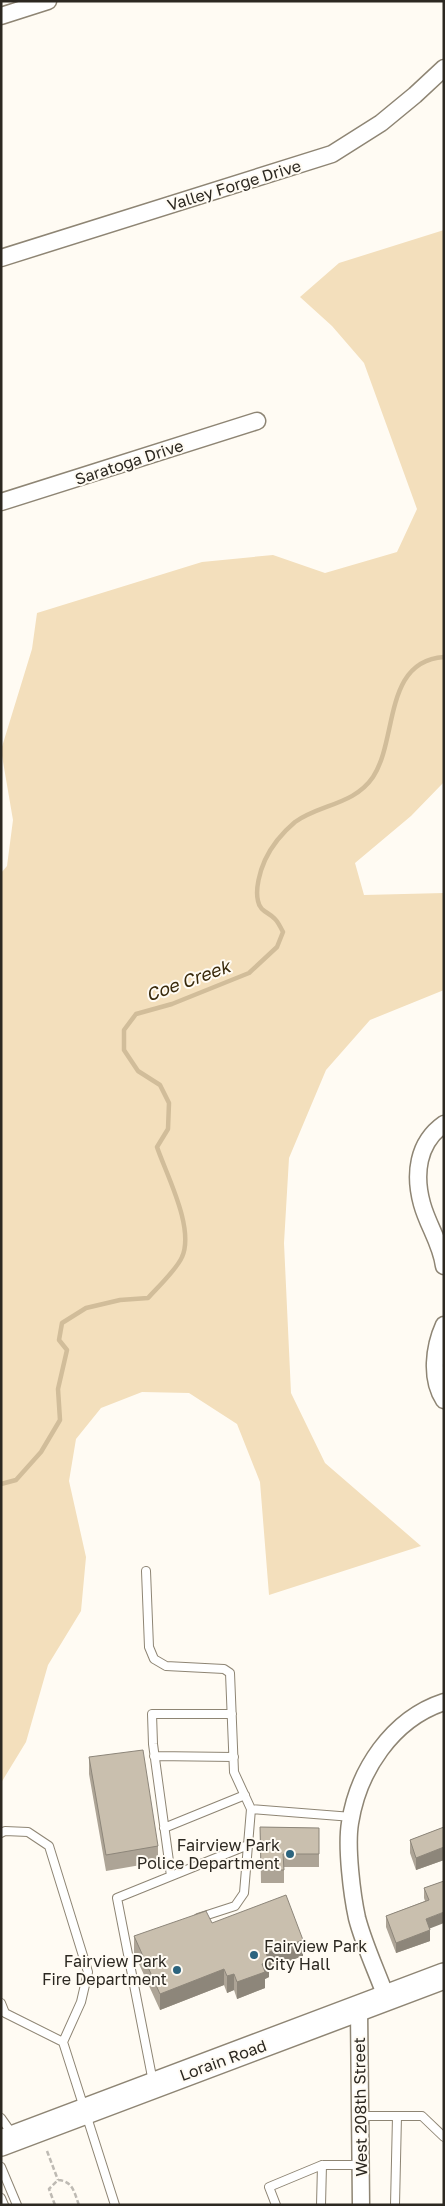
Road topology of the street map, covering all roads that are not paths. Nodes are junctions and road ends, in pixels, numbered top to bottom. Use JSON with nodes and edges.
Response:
{"nodes":[{"id":1,"x":48,"y":1,"type":"edge"},
{"id":2,"x":1,"y":16,"type":"edge"},
{"id":3,"x":444,"y":68,"type":"edge"},
{"id":4,"x":1,"y":258,"type":"edge"},
{"id":5,"x":257,"y":421,"type":"dead end"},
{"id":6,"x":1,"y":502,"type":"edge"},
{"id":7,"x":444,"y":1124,"type":"edge"},
{"id":8,"x":444,"y":1266,"type":"edge"},
{"id":9,"x":444,"y":1325,"type":"edge"},
{"id":10,"x":444,"y":1400,"type":"edge"},
{"id":11,"x":146,"y":1571,"type":"dead end"},
{"id":12,"x":444,"y":1702,"type":"edge"},
{"id":13,"x":232,"y":1714,"type":"junction"},
{"id":14,"x":154,"y":1756,"type":"junction"},
{"id":15,"x":234,"y":1757,"type":"junction"},
{"id":16,"x":245,"y":1795,"type":"junction"},
{"id":17,"x":251,"y":1809,"type":"junction"},
{"id":18,"x":352,"y":1817,"type":"junction"},
{"id":19,"x":164,"y":1828,"type":"junction"},
{"id":20,"x":1,"y":1834,"type":"edge"},
{"id":21,"x":248,"y":1845,"type":"junction"},
{"id":22,"x":171,"y":1876,"type":"junction"},
{"id":23,"x":190,"y":1921,"type":"edge"},
{"id":24,"x":135,"y":1940,"type":"edge"},
{"id":25,"x":126,"y":1943,"type":"junction"},
{"id":26,"x":444,"y":1976,"type":"edge"},
{"id":27,"x":386,"y":1998,"type":"junction"},
{"id":28,"x":1,"y":2003,"type":"edge"},
{"id":29,"x":359,"y":2010,"type":"junction"},
{"id":30,"x":63,"y":2042,"type":"junction"},
{"id":31,"x":154,"y":2086,"type":"junction"},
{"id":32,"x":85,"y":2112,"type":"junction"},
{"id":33,"x":360,"y":2116,"type":"junction"},
{"id":34,"x":396,"y":2116,"type":"junction"},
{"id":35,"x":6,"y":2133,"type":"edge"},
{"id":36,"x":444,"y":2137,"type":"edge"},
{"id":37,"x":361,"y":2165,"type":"junction"},
{"id":38,"x":322,"y":2166,"type":"junction"},
{"id":39,"x":1,"y":2167,"type":"edge"},
{"id":40,"x":1,"y":2198,"type":"edge"},
{"id":41,"x":4,"y":2205,"type":"edge"},
{"id":42,"x":17,"y":2205,"type":"edge"},
{"id":43,"x":116,"y":2205,"type":"edge"},
{"id":44,"x":276,"y":2205,"type":"edge"},
{"id":45,"x":321,"y":2205,"type":"edge"},
{"id":46,"x":361,"y":2205,"type":"edge"},
{"id":47,"x":395,"y":2205,"type":"edge"}],
"edges":[{"from":1,"to":2,"type":"street"},
{"from":3,"to":4,"type":"street","name":"Valley Forge Drive"},
{"from":5,"to":6,"type":"street","name":"Saratoga Drive"},
{"from":7,"to":8,"type":"street"},
{"from":9,"to":10,"type":"street"},
{"from":11,"to":13,"type":"lane"},
{"from":12,"to":18,"type":"street"},
{"from":13,"to":14,"type":"lane"},
{"from":13,"to":15,"type":"lane"},
{"from":14,"to":15,"type":"lane"},
{"from":14,"to":19,"type":"lane"},
{"from":15,"to":16,"type":"lane"},
{"from":16,"to":17,"type":"lane"},
{"from":16,"to":19,"type":"lane"},
{"from":17,"to":18,"type":"lane"},
{"from":17,"to":21,"type":"lane"},
{"from":18,"to":27,"type":"street"},
{"from":19,"to":22,"type":"lane"},
{"from":20,"to":30,"type":"lane"},
{"from":21,"to":22,"type":"lane"},
{"from":21,"to":23,"type":"lane"},
{"from":22,"to":25,"type":"lane"},
{"from":24,"to":25,"type":"lane"},
{"from":25,"to":31,"type":"lane"},
{"from":26,"to":27,"type":"main road","name":"Lorain Road"},
{"from":27,"to":29,"type":"main road","name":"Lorain Road"},
{"from":28,"to":30,"type":"lane"},
{"from":29,"to":31,"type":"main road","name":"Lorain Road"},
{"from":29,"to":33,"type":"street","name":"West 208th Street"},
{"from":30,"to":32,"type":"lane"},
{"from":31,"to":32,"type":"main road","name":"Lorain Road"},
{"from":32,"to":35,"type":"main road","name":"Lorain Road"},
{"from":32,"to":43,"type":"lane"},
{"from":33,"to":34,"type":"lane"},
{"from":33,"to":37,"type":"street","name":"West 208th Street"},
{"from":34,"to":36,"type":"lane"},
{"from":34,"to":47,"type":"lane"},
{"from":37,"to":38,"type":"lane"},
{"from":37,"to":46,"type":"street","name":"West 208th Street"},
{"from":38,"to":44,"type":"lane"},
{"from":38,"to":45,"type":"lane"},
{"from":39,"to":42,"type":"lane"},
{"from":40,"to":41,"type":"lane"}]}
